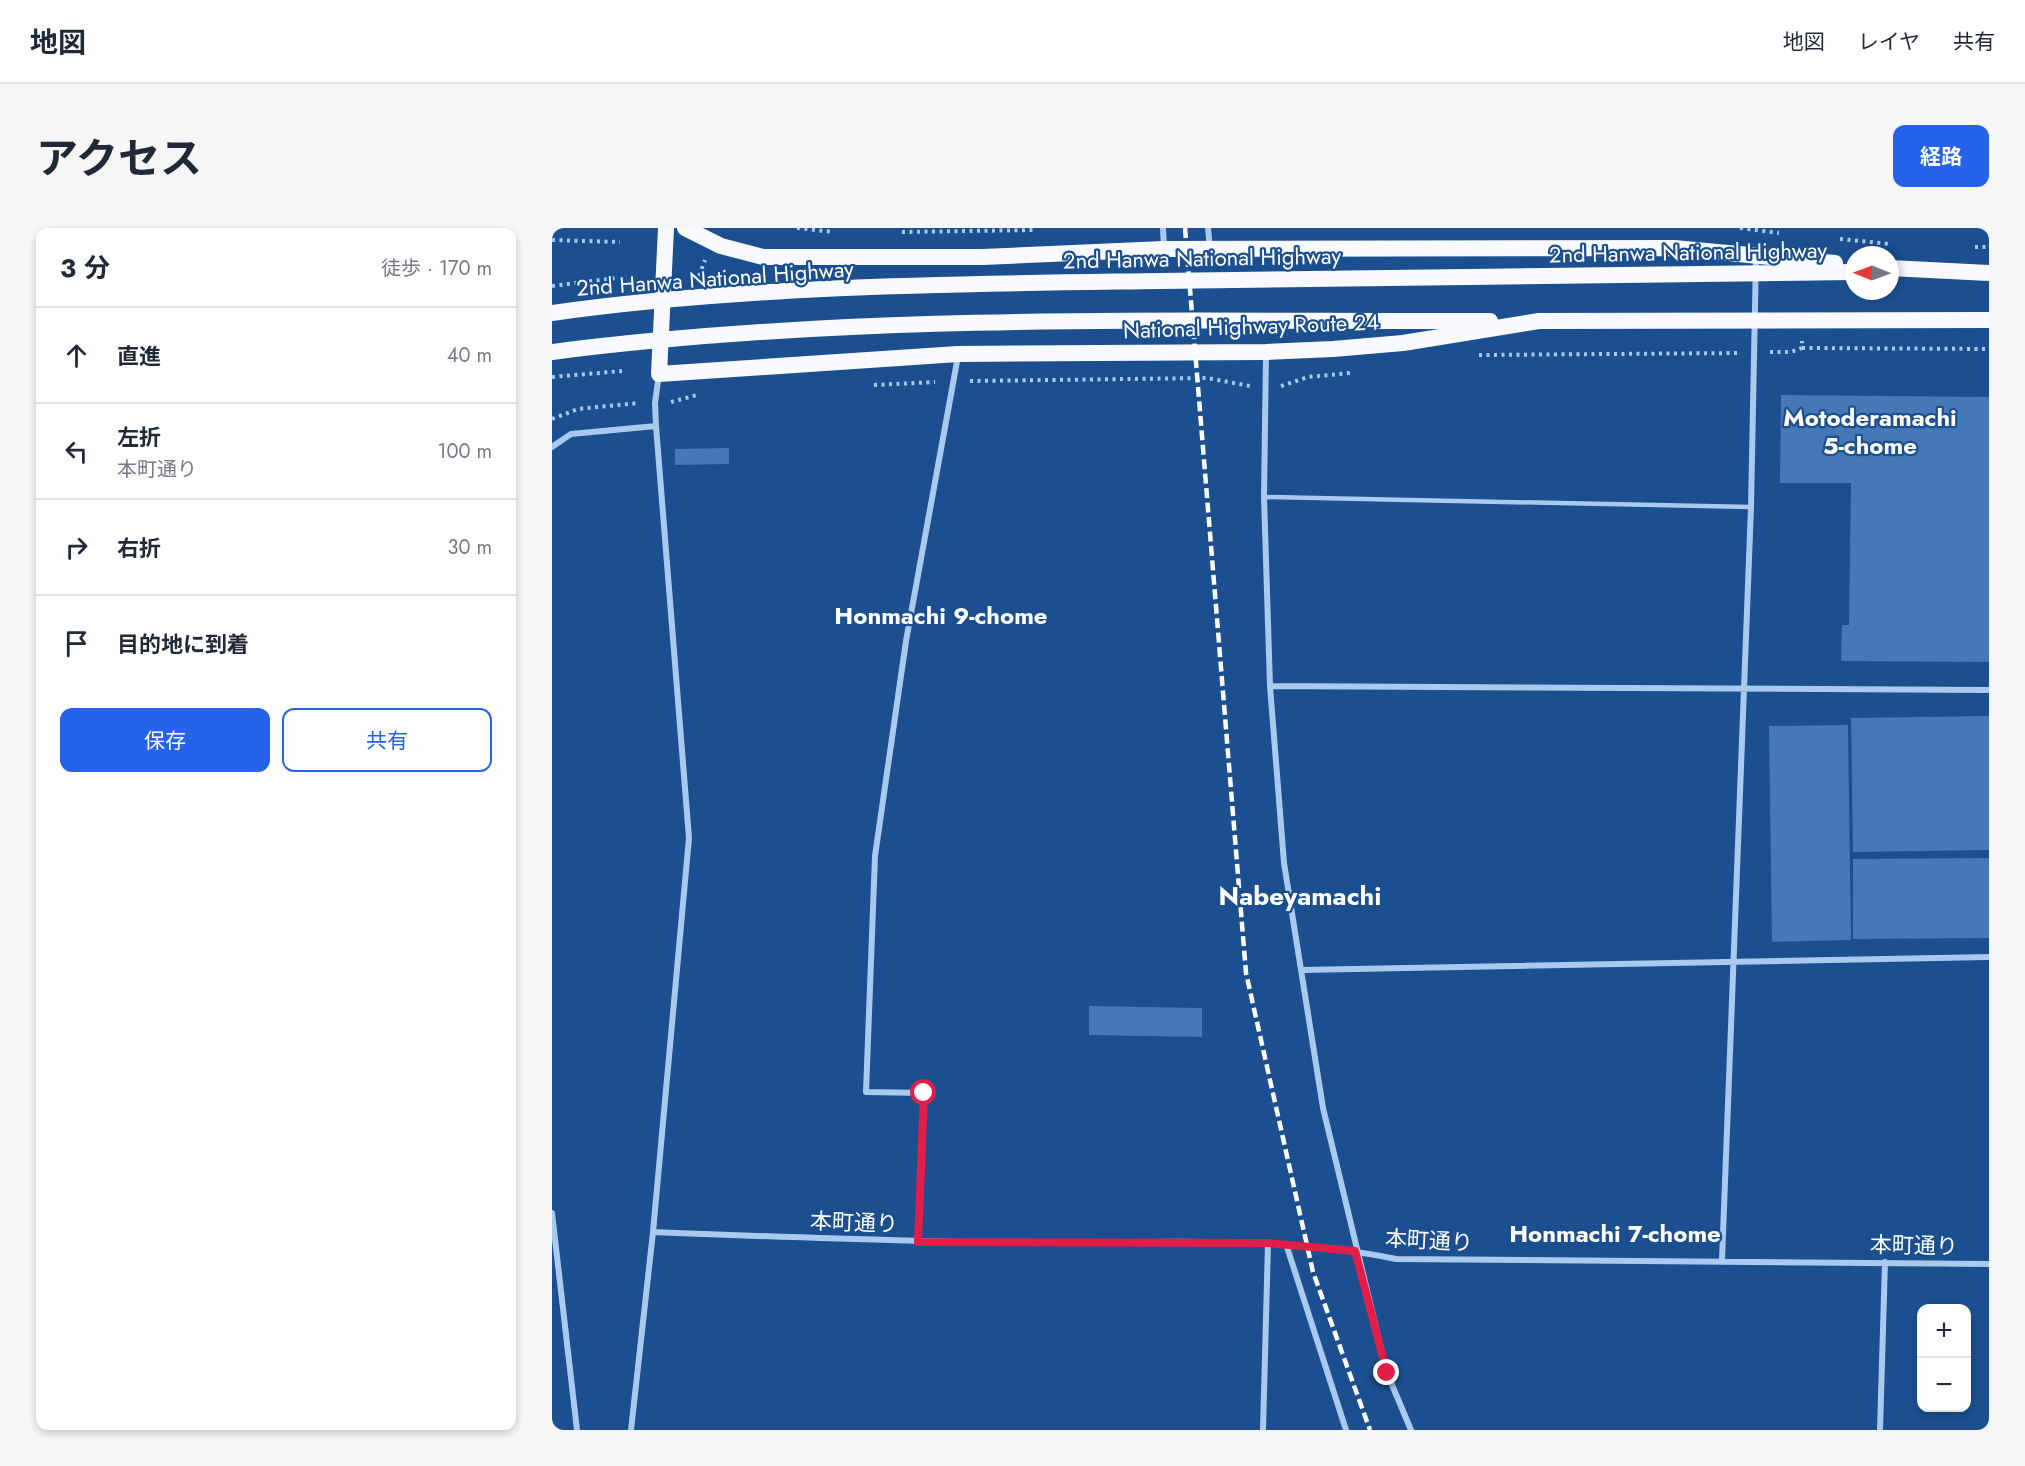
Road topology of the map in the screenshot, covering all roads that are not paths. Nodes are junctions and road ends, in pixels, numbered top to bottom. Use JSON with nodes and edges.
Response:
{"nodes":[{"id":1,"x":666,"y":228,"type":"edge"},
{"id":2,"x":685,"y":228,"type":"edge"},
{"id":3,"x":1163,"y":228,"type":"edge"},
{"id":4,"x":1208,"y":228,"type":"edge"},
{"id":5,"x":1164,"y":249,"type":"junction"},
{"id":6,"x":1210,"y":250,"type":"junction"},
{"id":7,"x":1756,"y":255,"type":"junction"},
{"id":8,"x":1845,"y":264,"type":"edge"},
{"id":9,"x":1899,"y":270,"type":"edge"},
{"id":10,"x":1845,"y":272,"type":"edge"},
{"id":11,"x":1756,"y":273,"type":"junction"},
{"id":12,"x":1989,"y":273,"type":"edge"},
{"id":13,"x":552,"y":313,"type":"edge"},
{"id":14,"x":1756,"y":320,"type":"junction"},
{"id":15,"x":1989,"y":320,"type":"edge"},
{"id":16,"x":1539,"y":321,"type":"junction"},
{"id":17,"x":552,"y":352,"type":"edge"},
{"id":18,"x":1266,"y":352,"type":"junction"},
{"id":19,"x":958,"y":354,"type":"junction"},
{"id":20,"x":659,"y":374,"type":"junction"},
{"id":21,"x":656,"y":426,"type":"junction"},
{"id":22,"x":552,"y":447,"type":"edge"},
{"id":23,"x":1264,"y":497,"type":"junction"},
{"id":24,"x":1751,"y":507,"type":"junction"},
{"id":25,"x":1269,"y":686,"type":"junction"},
{"id":26,"x":1743,"y":688,"type":"junction"},
{"id":27,"x":1989,"y":690,"type":"edge"},
{"id":28,"x":1989,"y":957,"type":"edge"},
{"id":29,"x":1735,"y":963,"type":"junction"},
{"id":30,"x":1301,"y":970,"type":"junction"},
{"id":31,"x":552,"y":1213,"type":"edge"},
{"id":32,"x":653,"y":1232,"type":"junction"},
{"id":33,"x":918,"y":1242,"type":"junction"},
{"id":34,"x":1268,"y":1243,"type":"junction"},
{"id":35,"x":1286,"y":1244,"type":"junction"},
{"id":36,"x":1355,"y":1251,"type":"junction"},
{"id":37,"x":1722,"y":1260,"type":"junction"},
{"id":38,"x":1885,"y":1262,"type":"junction"},
{"id":39,"x":1989,"y":1264,"type":"edge"},
{"id":40,"x":577,"y":1430,"type":"edge"},
{"id":41,"x":631,"y":1430,"type":"edge"},
{"id":42,"x":1263,"y":1430,"type":"edge"},
{"id":43,"x":1346,"y":1430,"type":"edge"},
{"id":44,"x":1411,"y":1430,"type":"edge"},
{"id":45,"x":1880,"y":1430,"type":"edge"}],
"edges":[{"from":1,"to":20,"type":"highway"},
{"from":2,"to":5,"type":"highway"},
{"from":3,"to":5,"type":"street"},
{"from":4,"to":6,"type":"street"},
{"from":5,"to":6,"type":"highway"},
{"from":6,"to":7,"type":"highway"},
{"from":7,"to":8,"type":"highway"},
{"from":7,"to":11,"type":"street"},
{"from":9,"to":12,"type":"highway"},
{"from":10,"to":11,"type":"highway","name":"2nd Hanwa National Highway"},
{"from":11,"to":13,"type":"highway","name":"2nd Hanwa National Highway"},
{"from":11,"to":14,"type":"street"},
{"from":14,"to":15,"type":"highway","name":"National Highway Route 24"},
{"from":14,"to":16,"type":"highway","name":"National Highway Route 24"},
{"from":14,"to":24,"type":"street"},
{"from":16,"to":17,"type":"highway"},
{"from":16,"to":18,"type":"highway","name":"National Highway Route 24"},
{"from":18,"to":19,"type":"highway","name":"National Highway Route 24"},
{"from":18,"to":23,"type":"street"},
{"from":19,"to":20,"type":"highway","name":"National Highway Route 24"},
{"from":19,"to":33,"type":"street"},
{"from":20,"to":21,"type":"street"},
{"from":21,"to":22,"type":"street"},
{"from":21,"to":32,"type":"street"},
{"from":23,"to":24,"type":"lane"},
{"from":23,"to":25,"type":"street"},
{"from":24,"to":26,"type":"street"},
{"from":25,"to":26,"type":"street"},
{"from":25,"to":30,"type":"street"},
{"from":26,"to":27,"type":"street"},
{"from":26,"to":29,"type":"street"},
{"from":28,"to":29,"type":"street"},
{"from":29,"to":30,"type":"street"},
{"from":29,"to":37,"type":"street"},
{"from":30,"to":36,"type":"street"},
{"from":31,"to":40,"type":"street"},
{"from":32,"to":33,"type":"street","name":"本町通り"},
{"from":32,"to":41,"type":"street"},
{"from":33,"to":34,"type":"street","name":"本町通り"},
{"from":34,"to":35,"type":"street","name":"本町通り"},
{"from":34,"to":42,"type":"street"},
{"from":35,"to":36,"type":"street","name":"本町通り"},
{"from":35,"to":43,"type":"street"},
{"from":36,"to":37,"type":"street","name":"本町通り"},
{"from":36,"to":44,"type":"street"},
{"from":37,"to":38,"type":"street","name":"本町通り"},
{"from":38,"to":39,"type":"street","name":"本町通り"},
{"from":38,"to":45,"type":"street"}]}
